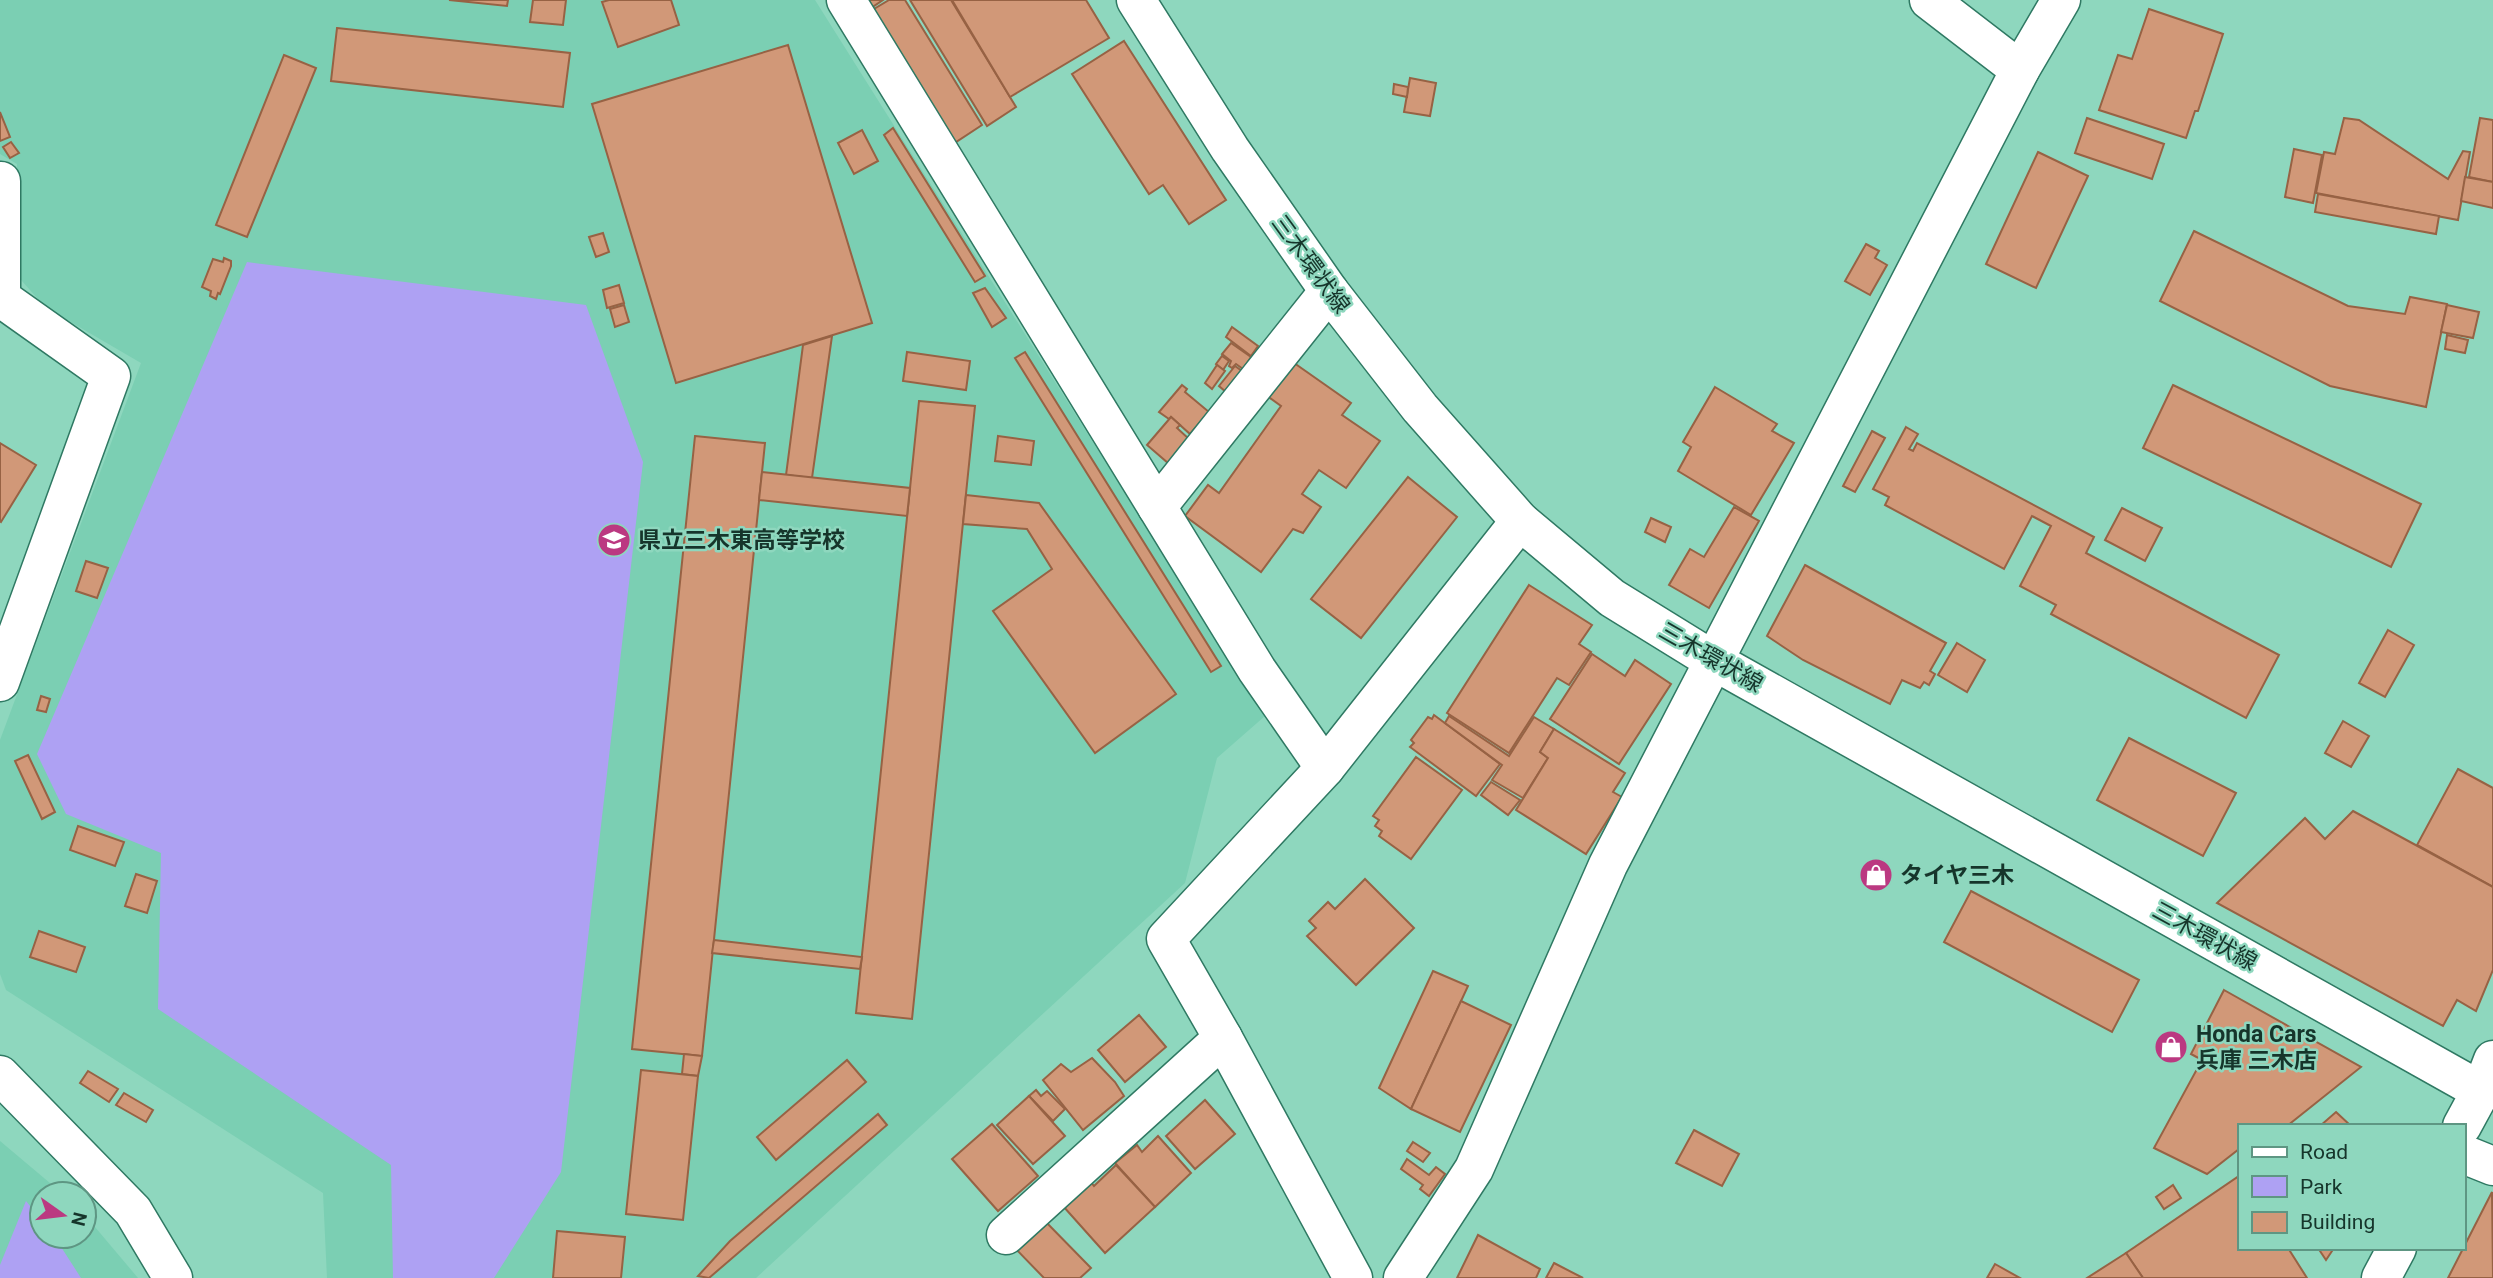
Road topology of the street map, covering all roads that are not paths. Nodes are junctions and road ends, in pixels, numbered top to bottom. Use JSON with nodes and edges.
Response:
{"nodes":[{"id":1,"x":846,"y":0,"type":"edge"},
{"id":2,"x":1136,"y":0,"type":"edge"},
{"id":3,"x":1929,"y":0,"type":"edge"},
{"id":4,"x":2061,"y":0,"type":"edge"},
{"id":5,"x":2020,"y":70,"type":"junction"},
{"id":6,"x":1,"y":181,"type":"edge"},
{"id":7,"x":1329,"y":291,"type":"junction"},
{"id":8,"x":1,"y":297,"type":"edge"},
{"id":9,"x":1157,"y":506,"type":"junction"},
{"id":10,"x":1520,"y":521,"type":"junction"},
{"id":11,"x":1714,"y":661,"type":"junction"},
{"id":12,"x":0,"y":682,"type":"edge"},
{"id":13,"x":1325,"y":768,"type":"junction"},
{"id":14,"x":1223,"y":1038,"type":"junction"},
{"id":15,"x":0,"y":1075,"type":"edge"},
{"id":16,"x":2487,"y":1076,"type":"edge"},
{"id":17,"x":2463,"y":1124,"type":"edge"},
{"id":18,"x":2465,"y":1155,"type":"edge"},
{"id":19,"x":2493,"y":1166,"type":"edge"},
{"id":20,"x":1006,"y":1235,"type":"dead end"},
{"id":21,"x":2396,"y":1250,"type":"edge"},
{"id":22,"x":173,"y":1278,"type":"edge"},
{"id":23,"x":1353,"y":1278,"type":"edge"},
{"id":24,"x":1403,"y":1278,"type":"edge"},
{"id":25,"x":2381,"y":1278,"type":"edge"}],
"edges":[{"from":1,"to":9,"type":"street"},
{"from":2,"to":7,"type":"street","name":"三木環状線"},
{"from":3,"to":5,"type":"street"},
{"from":4,"to":5,"type":"street"},
{"from":5,"to":11,"type":"street"},
{"from":6,"to":8,"type":"street"},
{"from":7,"to":9,"type":"street"},
{"from":7,"to":10,"type":"street","name":"三木環状線"},
{"from":8,"to":12,"type":"street"},
{"from":9,"to":13,"type":"street"},
{"from":10,"to":11,"type":"street","name":"三木環状線"},
{"from":10,"to":13,"type":"street"},
{"from":11,"to":16,"type":"street","name":"三木環状線"},
{"from":11,"to":24,"type":"street"},
{"from":13,"to":14,"type":"street"},
{"from":14,"to":20,"type":"street"},
{"from":14,"to":23,"type":"street"},
{"from":15,"to":22,"type":"street"},
{"from":16,"to":17,"type":"street"},
{"from":18,"to":19,"type":"street"},
{"from":21,"to":25,"type":"street"}]}
